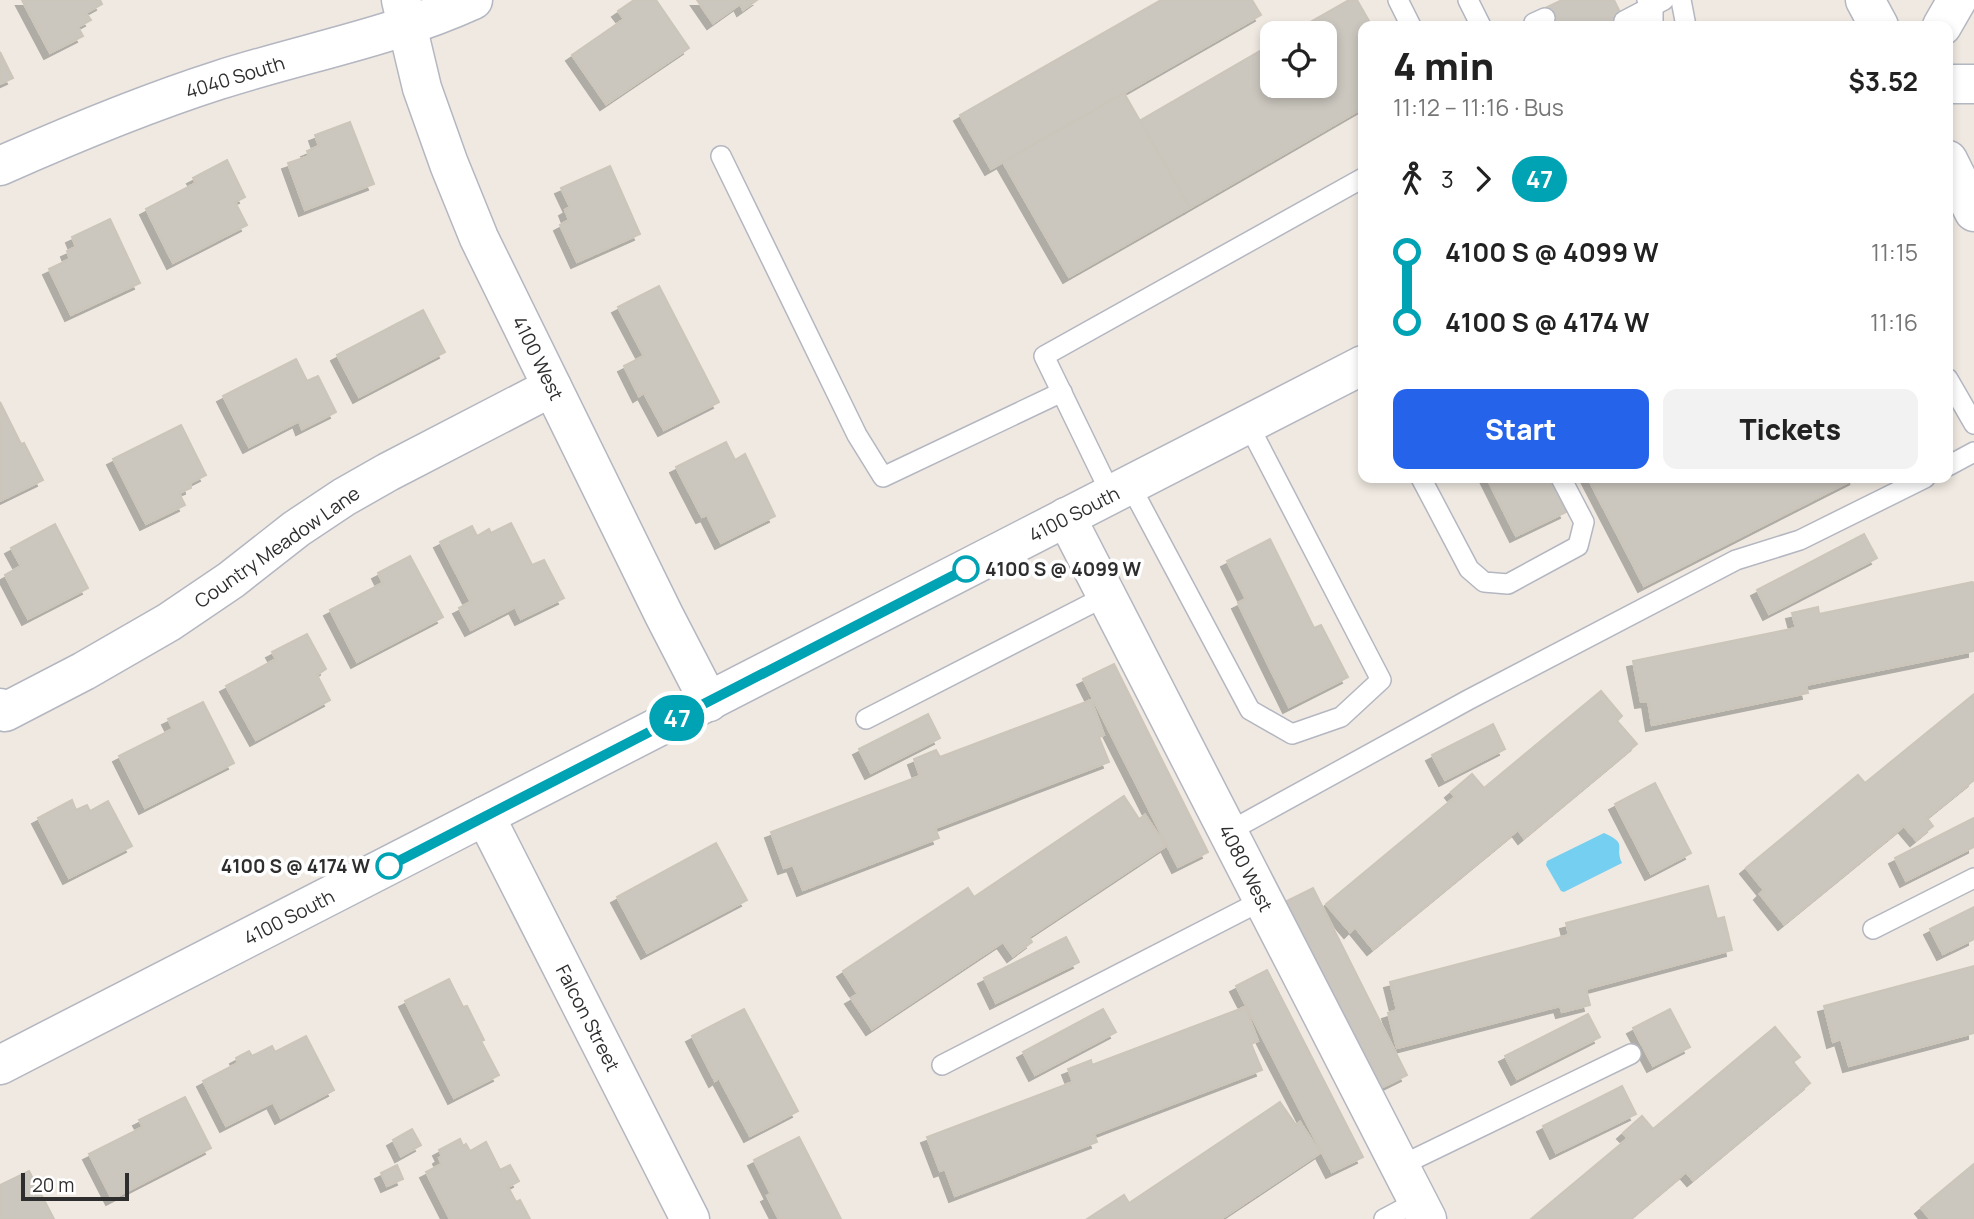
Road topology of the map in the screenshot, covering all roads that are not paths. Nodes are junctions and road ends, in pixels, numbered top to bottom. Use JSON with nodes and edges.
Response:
{"nodes":[{"id":1,"x":473,"y":0,"type":"edge"},
{"id":2,"x":1398,"y":0,"type":"edge"},
{"id":3,"x":1468,"y":0,"type":"edge"},
{"id":4,"x":1681,"y":0,"type":"edge"},
{"id":5,"x":1866,"y":0,"type":"edge"},
{"id":6,"x":1957,"y":0,"type":"edge"},
{"id":7,"x":1655,"y":2,"type":"edge"},
{"id":8,"x":403,"y":12,"type":"edge"},
{"id":9,"x":1409,"y":21,"type":"edge"},
{"id":10,"x":1478,"y":21,"type":"edge"},
{"id":11,"x":1624,"y":21,"type":"dead end"},
{"id":12,"x":1653,"y":21,"type":"edge"},
{"id":13,"x":1685,"y":21,"type":"edge"},
{"id":14,"x":1876,"y":21,"type":"edge"},
{"id":15,"x":1945,"y":21,"type":"edge"},
{"id":16,"x":1974,"y":83,"type":"edge"},
{"id":17,"x":1953,"y":84,"type":"edge"},
{"id":18,"x":721,"y":156,"type":"dead end"},
{"id":19,"x":0,"y":166,"type":"edge"},
{"id":20,"x":1953,"y":170,"type":"edge"},
{"id":21,"x":1358,"y":181,"type":"edge"},
{"id":22,"x":1974,"y":212,"type":"edge"},
{"id":23,"x":1358,"y":369,"type":"edge"},
{"id":24,"x":552,"y":387,"type":"junction"},
{"id":25,"x":1953,"y":388,"type":"edge"},
{"id":26,"x":1062,"y":392,"type":"junction"},
{"id":27,"x":1248,"y":424,"type":"junction"},
{"id":28,"x":1974,"y":424,"type":"edge"},
{"id":29,"x":1974,"y":452,"type":"edge"},
{"id":30,"x":1953,"y":463,"type":"edge"},
{"id":31,"x":1424,"y":483,"type":"edge"},
{"id":32,"x":1564,"y":483,"type":"edge"},
{"id":33,"x":1915,"y":483,"type":"edge"},
{"id":34,"x":1121,"y":489,"type":"junction"},
{"id":35,"x":1066,"y":517,"type":"junction"},
{"id":36,"x":1107,"y":596,"type":"junction"},
{"id":37,"x":709,"y":702,"type":"junction"},
{"id":38,"x":3,"y":710,"type":"edge"},
{"id":39,"x":866,"y":719,"type":"dead end"},
{"id":40,"x":485,"y":816,"type":"junction"},
{"id":41,"x":1228,"y":832,"type":"junction"},
{"id":42,"x":1974,"y":878,"type":"edge"},
{"id":43,"x":1263,"y":900,"type":"junction"},
{"id":44,"x":1873,"y":929,"type":"dead end"},
{"id":45,"x":1631,"y":1054,"type":"dead end"},
{"id":46,"x":942,"y":1065,"type":"dead end"},
{"id":47,"x":0,"y":1066,"type":"edge"},
{"id":48,"x":1400,"y":1166,"type":"junction"},
{"id":49,"x":1423,"y":1210,"type":"edge"},
{"id":50,"x":690,"y":1219,"type":"edge"},
{"id":51,"x":1384,"y":1219,"type":"edge"}],
"edges":[{"from":1,"to":8,"type":"street","name":"4040 South"},
{"from":2,"to":9,"type":"lane"},
{"from":3,"to":10,"type":"lane"},
{"from":4,"to":13,"type":"lane"},
{"from":5,"to":14,"type":"street"},
{"from":6,"to":15,"type":"street"},
{"from":7,"to":11,"type":"lane"},
{"from":7,"to":12,"type":"lane"},
{"from":8,"to":19,"type":"street","name":"4040 South"},
{"from":8,"to":24,"type":"street","name":"4100 West"},
{"from":16,"to":17,"type":"street"},
{"from":18,"to":26,"type":"lane"},
{"from":20,"to":22,"type":"street"},
{"from":21,"to":26,"type":"lane"},
{"from":23,"to":27,"type":"street","name":"4100 South"},
{"from":24,"to":37,"type":"street","name":"4100 West"},
{"from":24,"to":38,"type":"street","name":"Country Meadow Lane"},
{"from":25,"to":28,"type":"lane"},
{"from":26,"to":34,"type":"lane"},
{"from":27,"to":34,"type":"street","name":"4100 South"},
{"from":27,"to":34,"type":"lane"},
{"from":29,"to":30,"type":"lane"},
{"from":31,"to":32,"type":"lane"},
{"from":33,"to":41,"type":"lane"},
{"from":34,"to":35,"type":"street","name":"4100 South"},
{"from":35,"to":36,"type":"street","name":"4080 West"},
{"from":35,"to":37,"type":"street","name":"4100 South"},
{"from":36,"to":39,"type":"lane"},
{"from":36,"to":41,"type":"street","name":"4080 West"},
{"from":37,"to":40,"type":"street","name":"4100 South"},
{"from":40,"to":47,"type":"street","name":"4100 South"},
{"from":40,"to":50,"type":"street","name":"Falcon Street"},
{"from":41,"to":43,"type":"street","name":"4080 West"},
{"from":42,"to":44,"type":"lane"},
{"from":43,"to":46,"type":"lane"},
{"from":43,"to":48,"type":"street","name":"4080 West"},
{"from":45,"to":48,"type":"lane"},
{"from":48,"to":49,"type":"street","name":"4080 West"},
{"from":49,"to":51,"type":"lane"}]}
